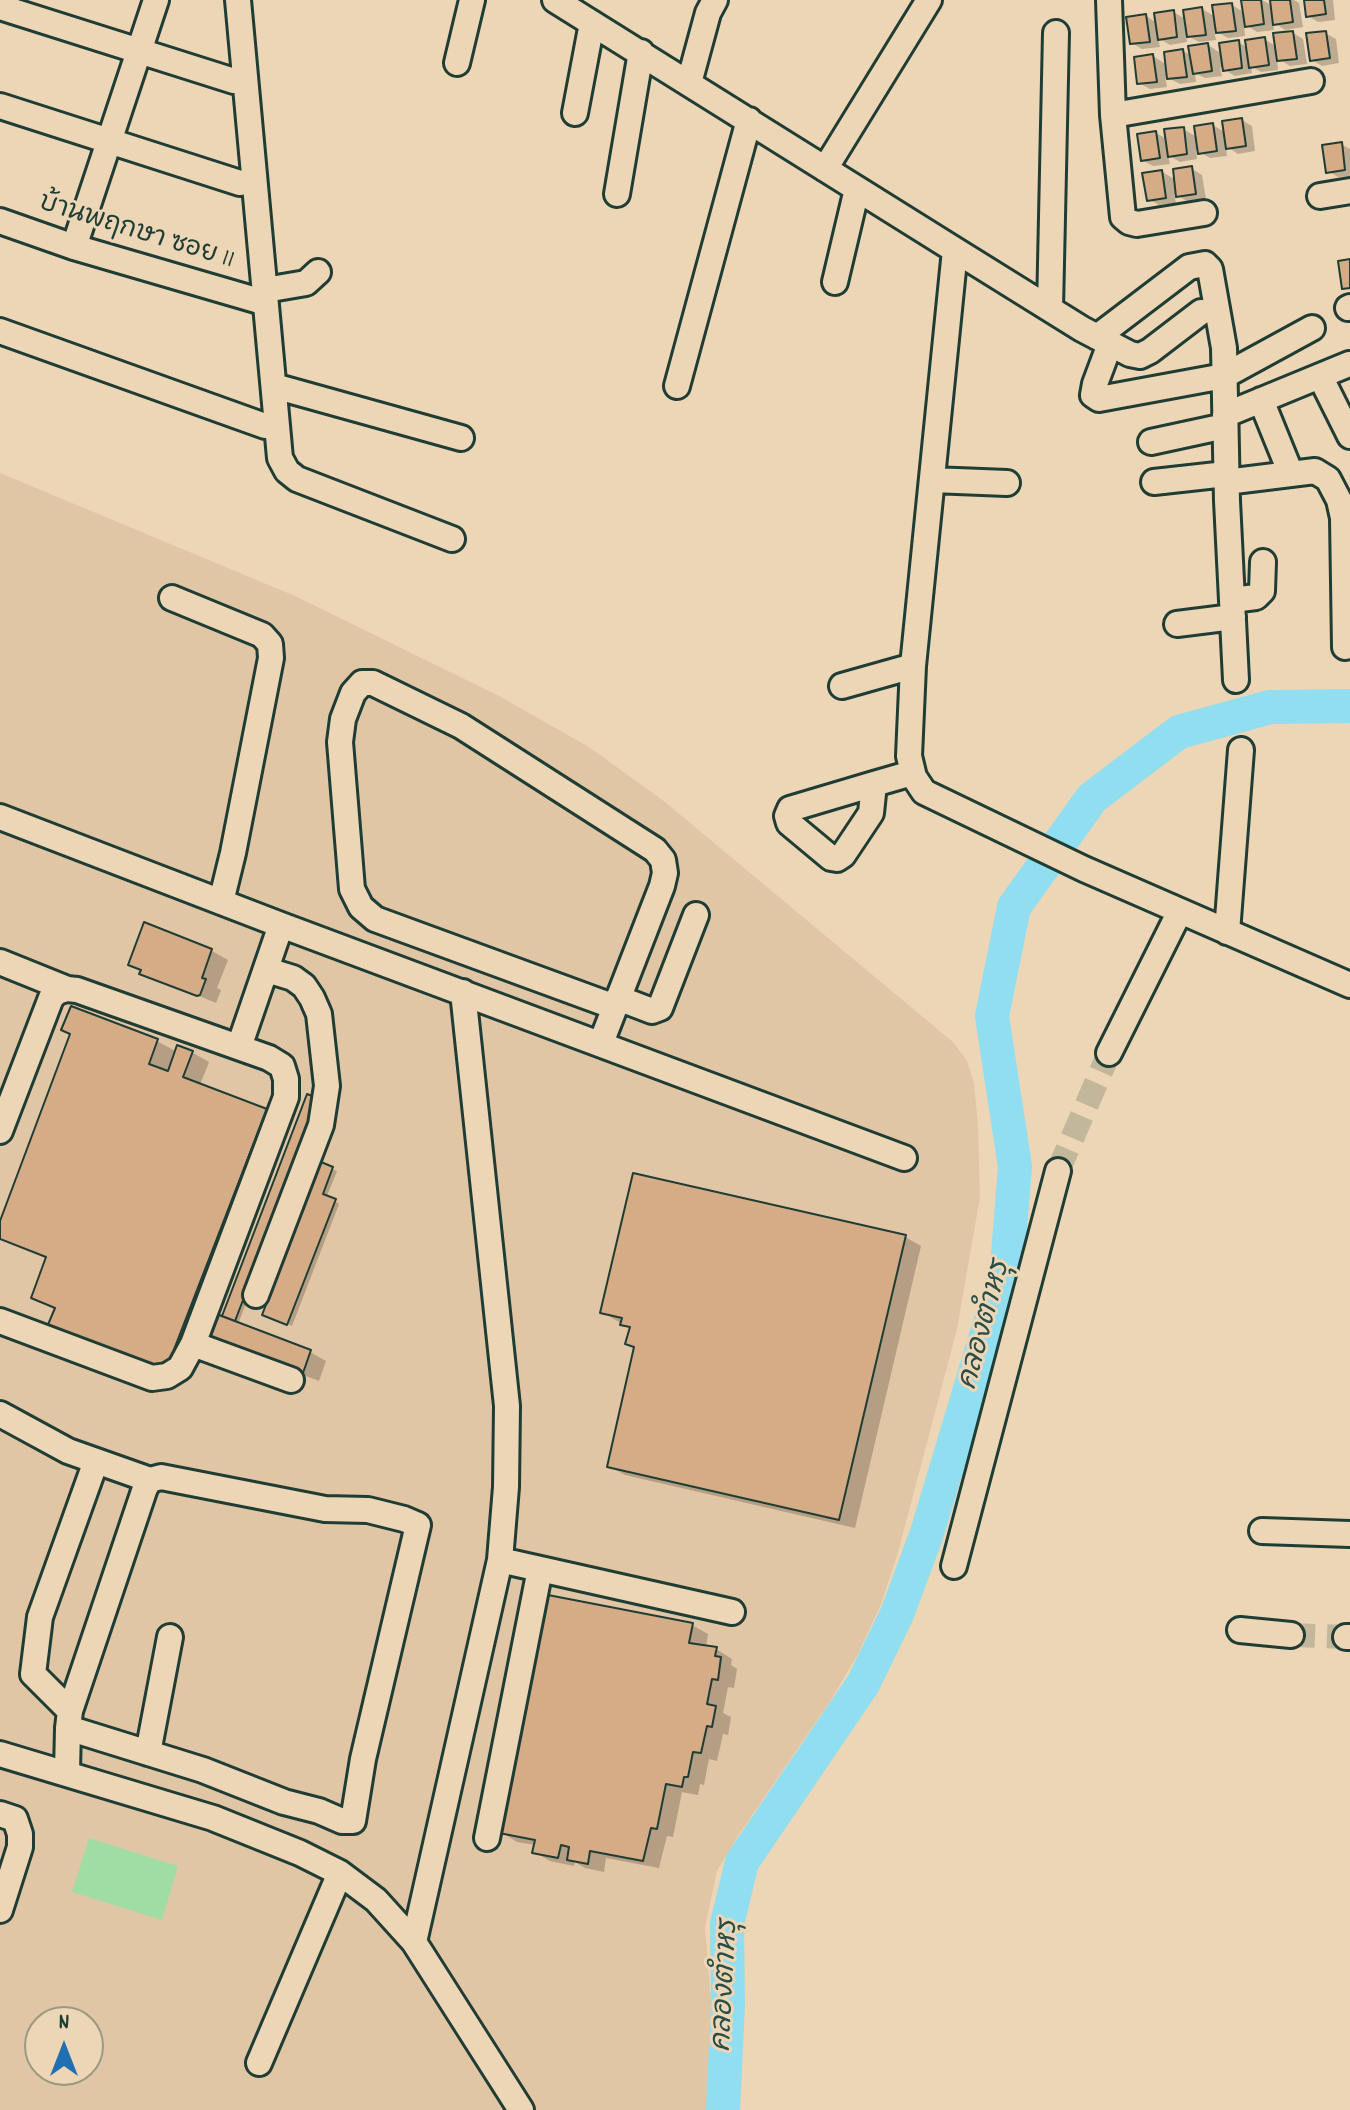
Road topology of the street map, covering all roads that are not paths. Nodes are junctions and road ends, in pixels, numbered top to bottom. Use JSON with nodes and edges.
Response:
{"nodes":[{"id":1,"x":156,"y":0,"type":"edge"},
{"id":2,"x":238,"y":0,"type":"edge"},
{"id":3,"x":472,"y":0,"type":"edge"},
{"id":4,"x":555,"y":0,"type":"edge"},
{"id":5,"x":715,"y":0,"type":"edge"},
{"id":6,"x":929,"y":0,"type":"edge"},
{"id":7,"x":1109,"y":0,"type":"edge"},
{"id":8,"x":7,"y":7,"type":"edge"},
{"id":9,"x":592,"y":23,"type":"junction"},
{"id":10,"x":1056,"y":33,"type":"dead end"},
{"id":11,"x":641,"y":52,"type":"junction"},
{"id":12,"x":138,"y":53,"type":"junction"},
{"id":13,"x":457,"y":63,"type":"dead end"},
{"id":14,"x":234,"y":81,"type":"dead end"},
{"id":15,"x":1311,"y":81,"type":"dead end"},
{"id":16,"x":689,"y":83,"type":"junction"},
{"id":17,"x":0,"y":106,"type":"edge"},
{"id":18,"x":575,"y":113,"type":"dead end"},
{"id":19,"x":1113,"y":115,"type":"junction"},
{"id":20,"x":749,"y":120,"type":"junction"},
{"id":21,"x":108,"y":143,"type":"junction"},
{"id":22,"x":825,"y":169,"type":"junction"},
{"id":23,"x":240,"y":183,"type":"dead end"},
{"id":24,"x":857,"y":189,"type":"junction"},
{"id":25,"x":1350,"y":191,"type":"edge"},
{"id":26,"x":617,"y":194,"type":"dead end"},
{"id":27,"x":1320,"y":196,"type":"dead end"},
{"id":28,"x":1204,"y":213,"type":"dead end"},
{"id":29,"x":0,"y":221,"type":"edge"},
{"id":30,"x":74,"y":247,"type":"junction"},
{"id":31,"x":955,"y":250,"type":"junction"},
{"id":32,"x":318,"y":272,"type":"dead end"},
{"id":33,"x":835,"y":282,"type":"dead end"},
{"id":34,"x":260,"y":295,"type":"junction"},
{"id":35,"x":1050,"y":309,"type":"junction"},
{"id":36,"x":1201,"y":312,"type":"dead end"},
{"id":37,"x":1312,"y":328,"type":"dead end"},
{"id":38,"x":0,"y":331,"type":"edge"},
{"id":39,"x":1104,"y":341,"type":"junction"},
{"id":40,"x":1349,"y":364,"type":"edge"},
{"id":41,"x":1224,"y":376,"type":"junction"},
{"id":42,"x":1320,"y":376,"type":"junction"},
{"id":43,"x":274,"y":386,"type":"junction"},
{"id":44,"x":677,"y":386,"type":"dead end"},
{"id":45,"x":1261,"y":400,"type":"junction"},
{"id":46,"x":1225,"y":420,"type":"junction"},
{"id":47,"x":265,"y":426,"type":"dead end"},
{"id":48,"x":1350,"y":436,"type":"edge"},
{"id":49,"x":461,"y":438,"type":"dead end"},
{"id":50,"x":1151,"y":442,"type":"dead end"},
{"id":51,"x":1291,"y":474,"type":"junction"},
{"id":52,"x":1226,"y":478,"type":"junction"},
{"id":53,"x":932,"y":480,"type":"junction"},
{"id":54,"x":1154,"y":482,"type":"dead end"},
{"id":55,"x":1007,"y":483,"type":"dead end"},
{"id":56,"x":1346,"y":526,"type":"edge"},
{"id":57,"x":452,"y":539,"type":"dead end"},
{"id":58,"x":1263,"y":562,"type":"dead end"},
{"id":59,"x":172,"y":598,"type":"dead end"},
{"id":60,"x":1347,"y":598,"type":"edge"},
{"id":61,"x":1232,"y":608,"type":"junction"},
{"id":62,"x":1177,"y":624,"type":"dead end"},
{"id":63,"x":1345,"y":647,"type":"dead end"},
{"id":64,"x":913,"y":666,"type":"junction"},
{"id":65,"x":1236,"y":680,"type":"dead end"},
{"id":66,"x":842,"y":686,"type":"dead end"},
{"id":67,"x":1241,"y":750,"type":"dead end"},
{"id":68,"x":912,"y":773,"type":"junction"},
{"id":69,"x":874,"y":784,"type":"dead end"},
{"id":70,"x":0,"y":817,"type":"edge"},
{"id":71,"x":221,"y":902,"type":"junction"},
{"id":72,"x":1180,"y":911,"type":"junction"},
{"id":73,"x":696,"y":915,"type":"dead end"},
{"id":74,"x":281,"y":925,"type":"junction"},
{"id":75,"x":1227,"y":932,"type":"junction"},
{"id":76,"x":0,"y":962,"type":"edge"},
{"id":77,"x":267,"y":970,"type":"junction"},
{"id":78,"x":1350,"y":985,"type":"edge"},
{"id":79,"x":67,"y":989,"type":"junction"},
{"id":80,"x":463,"y":992,"type":"junction"},
{"id":81,"x":617,"y":1003,"type":"junction"},
{"id":82,"x":601,"y":1043,"type":"junction"},
{"id":83,"x":239,"y":1047,"type":"junction"},
{"id":84,"x":1109,"y":1053,"type":"tunnel mouth"},
{"id":85,"x":0,"y":1131,"type":"edge"},
{"id":86,"x":904,"y":1158,"type":"dead end"},
{"id":87,"x":1058,"y":1171,"type":"tunnel mouth"},
{"id":88,"x":256,"y":1295,"type":"dead end"},
{"id":89,"x":0,"y":1321,"type":"edge"},
{"id":90,"x":193,"y":1344,"type":"junction"},
{"id":91,"x":291,"y":1380,"type":"dead end"},
{"id":92,"x":0,"y":1414,"type":"edge"},
{"id":93,"x":96,"y":1461,"type":"junction"},
{"id":94,"x":150,"y":1480,"type":"junction"},
{"id":95,"x":1262,"y":1531,"type":"dead end"},
{"id":96,"x":1350,"y":1534,"type":"edge"},
{"id":97,"x":500,"y":1560,"type":"junction"},
{"id":98,"x":954,"y":1566,"type":"dead end"},
{"id":99,"x":540,"y":1569,"type":"junction"},
{"id":100,"x":732,"y":1612,"type":"dead end"},
{"id":101,"x":1240,"y":1630,"type":"dead end"},
{"id":102,"x":1291,"y":1635,"type":"tunnel mouth"},
{"id":103,"x":170,"y":1637,"type":"dead end"},
{"id":104,"x":69,"y":1719,"type":"junction"},
{"id":105,"x":148,"y":1753,"type":"junction"},
{"id":106,"x":0,"y":1754,"type":"edge"},
{"id":107,"x":67,"y":1772,"type":"junction"},
{"id":108,"x":0,"y":1814,"type":"edge"},
{"id":109,"x":487,"y":1838,"type":"dead end"},
{"id":110,"x":340,"y":1873,"type":"junction"},
{"id":111,"x":0,"y":1910,"type":"edge"},
{"id":112,"x":414,"y":1942,"type":"junction"},
{"id":113,"x":259,"y":2063,"type":"dead end"},
{"id":114,"x":521,"y":2110,"type":"edge"}],
"edges":[{"from":1,"to":12,"type":"street"},
{"from":2,"to":34,"type":"street"},
{"from":3,"to":13,"type":"street"},
{"from":4,"to":9,"type":"street"},
{"from":5,"to":16,"type":"street"},
{"from":6,"to":22,"type":"street"},
{"from":7,"to":19,"type":"street"},
{"from":8,"to":12,"type":"street"},
{"from":9,"to":11,"type":"street"},
{"from":9,"to":18,"type":"street"},
{"from":10,"to":35,"type":"street"},
{"from":11,"to":16,"type":"street"},
{"from":11,"to":26,"type":"street"},
{"from":12,"to":14,"type":"street"},
{"from":12,"to":21,"type":"street"},
{"from":15,"to":19,"type":"street"},
{"from":16,"to":20,"type":"street"},
{"from":17,"to":21,"type":"street"},
{"from":19,"to":28,"type":"street"},
{"from":20,"to":22,"type":"street"},
{"from":20,"to":44,"type":"street"},
{"from":21,"to":23,"type":"street"},
{"from":21,"to":30,"type":"street"},
{"from":22,"to":24,"type":"street"},
{"from":24,"to":31,"type":"street"},
{"from":24,"to":33,"type":"street"},
{"from":25,"to":27,"type":"street"},
{"from":29,"to":30,"type":"street","name":"บ้านพฤกษา ซอย 11"},
{"from":30,"to":34,"type":"street","name":"บ้านพฤกษา ซอย 11"},
{"from":31,"to":35,"type":"street"},
{"from":31,"to":53,"type":"street"},
{"from":32,"to":34,"type":"street"},
{"from":34,"to":43,"type":"street"},
{"from":35,"to":39,"type":"street"},
{"from":36,"to":39,"type":"street"},
{"from":37,"to":41,"type":"street"},
{"from":38,"to":47,"type":"street"},
{"from":39,"to":41,"type":"street"},
{"from":39,"to":41,"type":"street"},
{"from":40,"to":42,"type":"street"},
{"from":41,"to":46,"type":"street"},
{"from":42,"to":45,"type":"street"},
{"from":42,"to":48,"type":"street"},
{"from":43,"to":49,"type":"street"},
{"from":43,"to":57,"type":"street"},
{"from":45,"to":46,"type":"street"},
{"from":45,"to":51,"type":"street"},
{"from":46,"to":50,"type":"street"},
{"from":46,"to":52,"type":"street"},
{"from":51,"to":52,"type":"street"},
{"from":51,"to":56,"type":"street"},
{"from":52,"to":54,"type":"street"},
{"from":52,"to":61,"type":"street"},
{"from":53,"to":55,"type":"street"},
{"from":53,"to":64,"type":"street"},
{"from":56,"to":60,"type":"street"},
{"from":58,"to":61,"type":"street"},
{"from":59,"to":71,"type":"street"},
{"from":60,"to":63,"type":"street"},
{"from":61,"to":62,"type":"street"},
{"from":61,"to":65,"type":"street"},
{"from":64,"to":66,"type":"street"},
{"from":64,"to":68,"type":"street"},
{"from":67,"to":75,"type":"street"},
{"from":68,"to":69,"type":"street"},
{"from":68,"to":72,"type":"street"},
{"from":70,"to":71,"type":"street"},
{"from":71,"to":74,"type":"street"},
{"from":72,"to":75,"type":"street"},
{"from":72,"to":84,"type":"street"},
{"from":73,"to":81,"type":"street"},
{"from":74,"to":77,"type":"street"},
{"from":74,"to":80,"type":"street"},
{"from":75,"to":78,"type":"street"},
{"from":76,"to":79,"type":"street"},
{"from":77,"to":83,"type":"street"},
{"from":77,"to":88,"type":"street"},
{"from":79,"to":83,"type":"street"},
{"from":79,"to":85,"type":"street"},
{"from":80,"to":82,"type":"street"},
{"from":80,"to":97,"type":"street"},
{"from":81,"to":81,"type":"street"},
{"from":81,"to":82,"type":"street"},
{"from":82,"to":86,"type":"street"},
{"from":83,"to":90,"type":"street"},
{"from":87,"to":98,"type":"street"},
{"from":89,"to":90,"type":"street"},
{"from":90,"to":91,"type":"street"},
{"from":92,"to":93,"type":"street"},
{"from":93,"to":94,"type":"street"},
{"from":93,"to":104,"type":"street"},
{"from":94,"to":104,"type":"street"},
{"from":94,"to":105,"type":"street"},
{"from":95,"to":96,"type":"street"},
{"from":97,"to":99,"type":"street"},
{"from":97,"to":112,"type":"street"},
{"from":99,"to":100,"type":"street"},
{"from":99,"to":109,"type":"street"},
{"from":101,"to":102,"type":"street"},
{"from":103,"to":105,"type":"street"},
{"from":104,"to":105,"type":"street"},
{"from":104,"to":107,"type":"street"},
{"from":106,"to":107,"type":"street"},
{"from":107,"to":110,"type":"street"},
{"from":108,"to":111,"type":"street"},
{"from":110,"to":112,"type":"street"},
{"from":110,"to":113,"type":"street"},
{"from":112,"to":114,"type":"street"}]}
